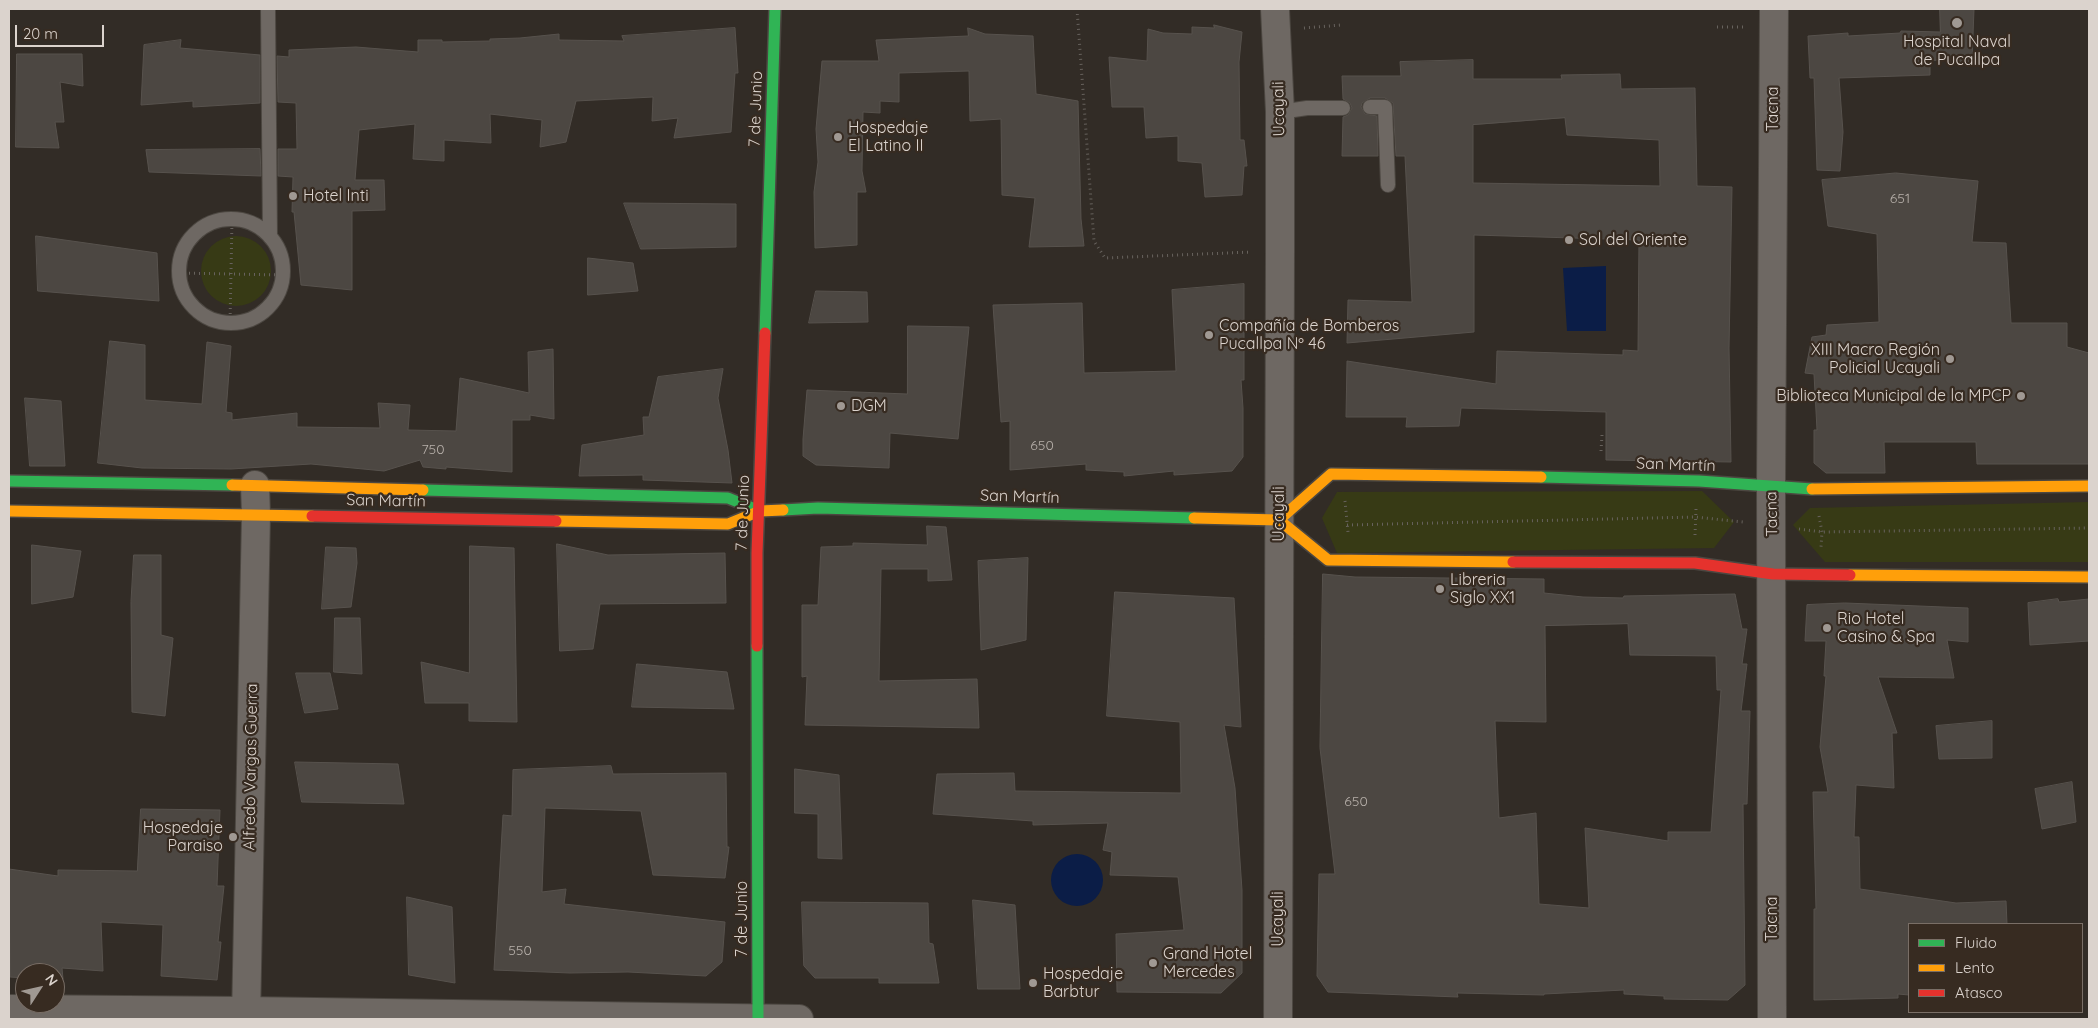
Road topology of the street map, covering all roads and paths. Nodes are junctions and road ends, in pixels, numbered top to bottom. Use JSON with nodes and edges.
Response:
{"nodes":[{"id":1,"x":268,"y":9,"type":"edge"},
{"id":2,"x":775,"y":9,"type":"edge"},
{"id":3,"x":1077,"y":9,"type":"edge"},
{"id":4,"x":1774,"y":9,"type":"edge"},
{"id":5,"x":1276,"y":20,"type":"edge"},
{"id":6,"x":1341,"y":25,"type":"dead end"},
{"id":7,"x":1370,"y":107,"type":"dead end"},
{"id":8,"x":1343,"y":108,"type":"dead end"},
{"id":9,"x":1280,"y":112,"type":"junction"},
{"id":10,"x":1388,"y":185,"type":"dead end"},
{"id":11,"x":232,"y":220,"type":"junction"},
{"id":12,"x":270,"y":237,"type":"junction"},
{"id":13,"x":1280,"y":251,"type":"junction"},
{"id":14,"x":179,"y":273,"type":"junction"},
{"id":15,"x":231,"y":274,"type":"junction"},
{"id":16,"x":282,"y":275,"type":"junction"},
{"id":17,"x":230,"y":324,"type":"junction"},
{"id":18,"x":1343,"y":473,"type":"junction"},
{"id":19,"x":9,"y":481,"type":"edge"},
{"id":20,"x":1699,"y":481,"type":"junction"},
{"id":21,"x":255,"y":485,"type":"junction"},
{"id":22,"x":1771,"y":485,"type":"junction"},
{"id":23,"x":2089,"y":486,"type":"edge"},
{"id":24,"x":1813,"y":489,"type":"junction"},
{"id":25,"x":9,"y":511,"type":"edge"},
{"id":26,"x":760,"y":511,"type":"junction"},
{"id":27,"x":256,"y":515,"type":"junction"},
{"id":28,"x":1695,"y":517,"type":"junction"},
{"id":29,"x":1279,"y":520,"type":"junction"},
{"id":30,"x":1347,"y":525,"type":"junction"},
{"id":31,"x":2089,"y":528,"type":"edge"},
{"id":32,"x":1822,"y":532,"type":"junction"},
{"id":33,"x":1355,"y":561,"type":"junction"},
{"id":34,"x":1696,"y":563,"type":"junction"},
{"id":35,"x":1772,"y":574,"type":"junction"},
{"id":36,"x":1817,"y":575,"type":"junction"},
{"id":37,"x":2089,"y":577,"type":"edge"},
{"id":38,"x":9,"y":1009,"type":"edge"},
{"id":39,"x":246,"y":1015,"type":"edge"},
{"id":40,"x":758,"y":1019,"type":"edge"},
{"id":41,"x":799,"y":1019,"type":"edge"},
{"id":42,"x":1278,"y":1019,"type":"edge"},
{"id":43,"x":1772,"y":1019,"type":"edge"}],
"edges":[{"from":1,"to":12,"type":"lane"},
{"from":2,"to":26,"type":"main road","name":"7 de Junio"},
{"from":3,"to":13,"type":"path"},
{"from":4,"to":22,"type":"street","name":"Tacna"},
{"from":5,"to":6,"type":"path"},
{"from":5,"to":9,"type":"street","name":"Ucayali"},
{"from":7,"to":10,"type":"lane"},
{"from":8,"to":9,"type":"lane"},
{"from":9,"to":13,"type":"street","name":"Ucayali"},
{"from":11,"to":12,"type":"lane"},
{"from":11,"to":14,"type":"lane"},
{"from":11,"to":15,"type":"path"},
{"from":12,"to":16,"type":"lane"},
{"from":13,"to":29,"type":"street","name":"Ucayali"},
{"from":14,"to":15,"type":"path"},
{"from":14,"to":17,"type":"lane"},
{"from":15,"to":16,"type":"path"},
{"from":15,"to":17,"type":"path"},
{"from":16,"to":17,"type":"lane"},
{"from":18,"to":20,"type":"main road","name":"San Martín"},
{"from":18,"to":29,"type":"main road","name":"San Martín"},
{"from":18,"to":30,"type":"path"},
{"from":19,"to":21,"type":"main road","name":"San Martín"},
{"from":20,"to":22,"type":"main road","name":"San Martín"},
{"from":20,"to":28,"type":"path"},
{"from":21,"to":26,"type":"main road","name":"San Martín"},
{"from":21,"to":27,"type":"street","name":"Alfredo Vargas Guerra"},
{"from":22,"to":24,"type":"main road","name":"San Martín"},
{"from":22,"to":35,"type":"street","name":"Tacna"},
{"from":23,"to":24,"type":"main road","name":"San Martín"},
{"from":24,"to":32,"type":"path"},
{"from":25,"to":27,"type":"main road","name":"San Martín"},
{"from":26,"to":27,"type":"main road","name":"San Martín"},
{"from":26,"to":29,"type":"main road","name":"San Martín"},
{"from":26,"to":40,"type":"main road","name":"7 de Junio"},
{"from":27,"to":39,"type":"street","name":"Alfredo Vargas Guerra"},
{"from":28,"to":30,"type":"path"},
{"from":28,"to":34,"type":"path"},
{"from":29,"to":33,"type":"main road"},
{"from":29,"to":42,"type":"street","name":"Ucayali"},
{"from":30,"to":33,"type":"path"},
{"from":31,"to":32,"type":"path"},
{"from":32,"to":36,"type":"path"},
{"from":33,"to":34,"type":"main road"},
{"from":34,"to":35,"type":"main road"},
{"from":35,"to":36,"type":"main road"},
{"from":35,"to":43,"type":"street","name":"Tacna"},
{"from":36,"to":37,"type":"main road"},
{"from":38,"to":39,"type":"street"},
{"from":39,"to":40,"type":"street"},
{"from":40,"to":41,"type":"street"}]}
